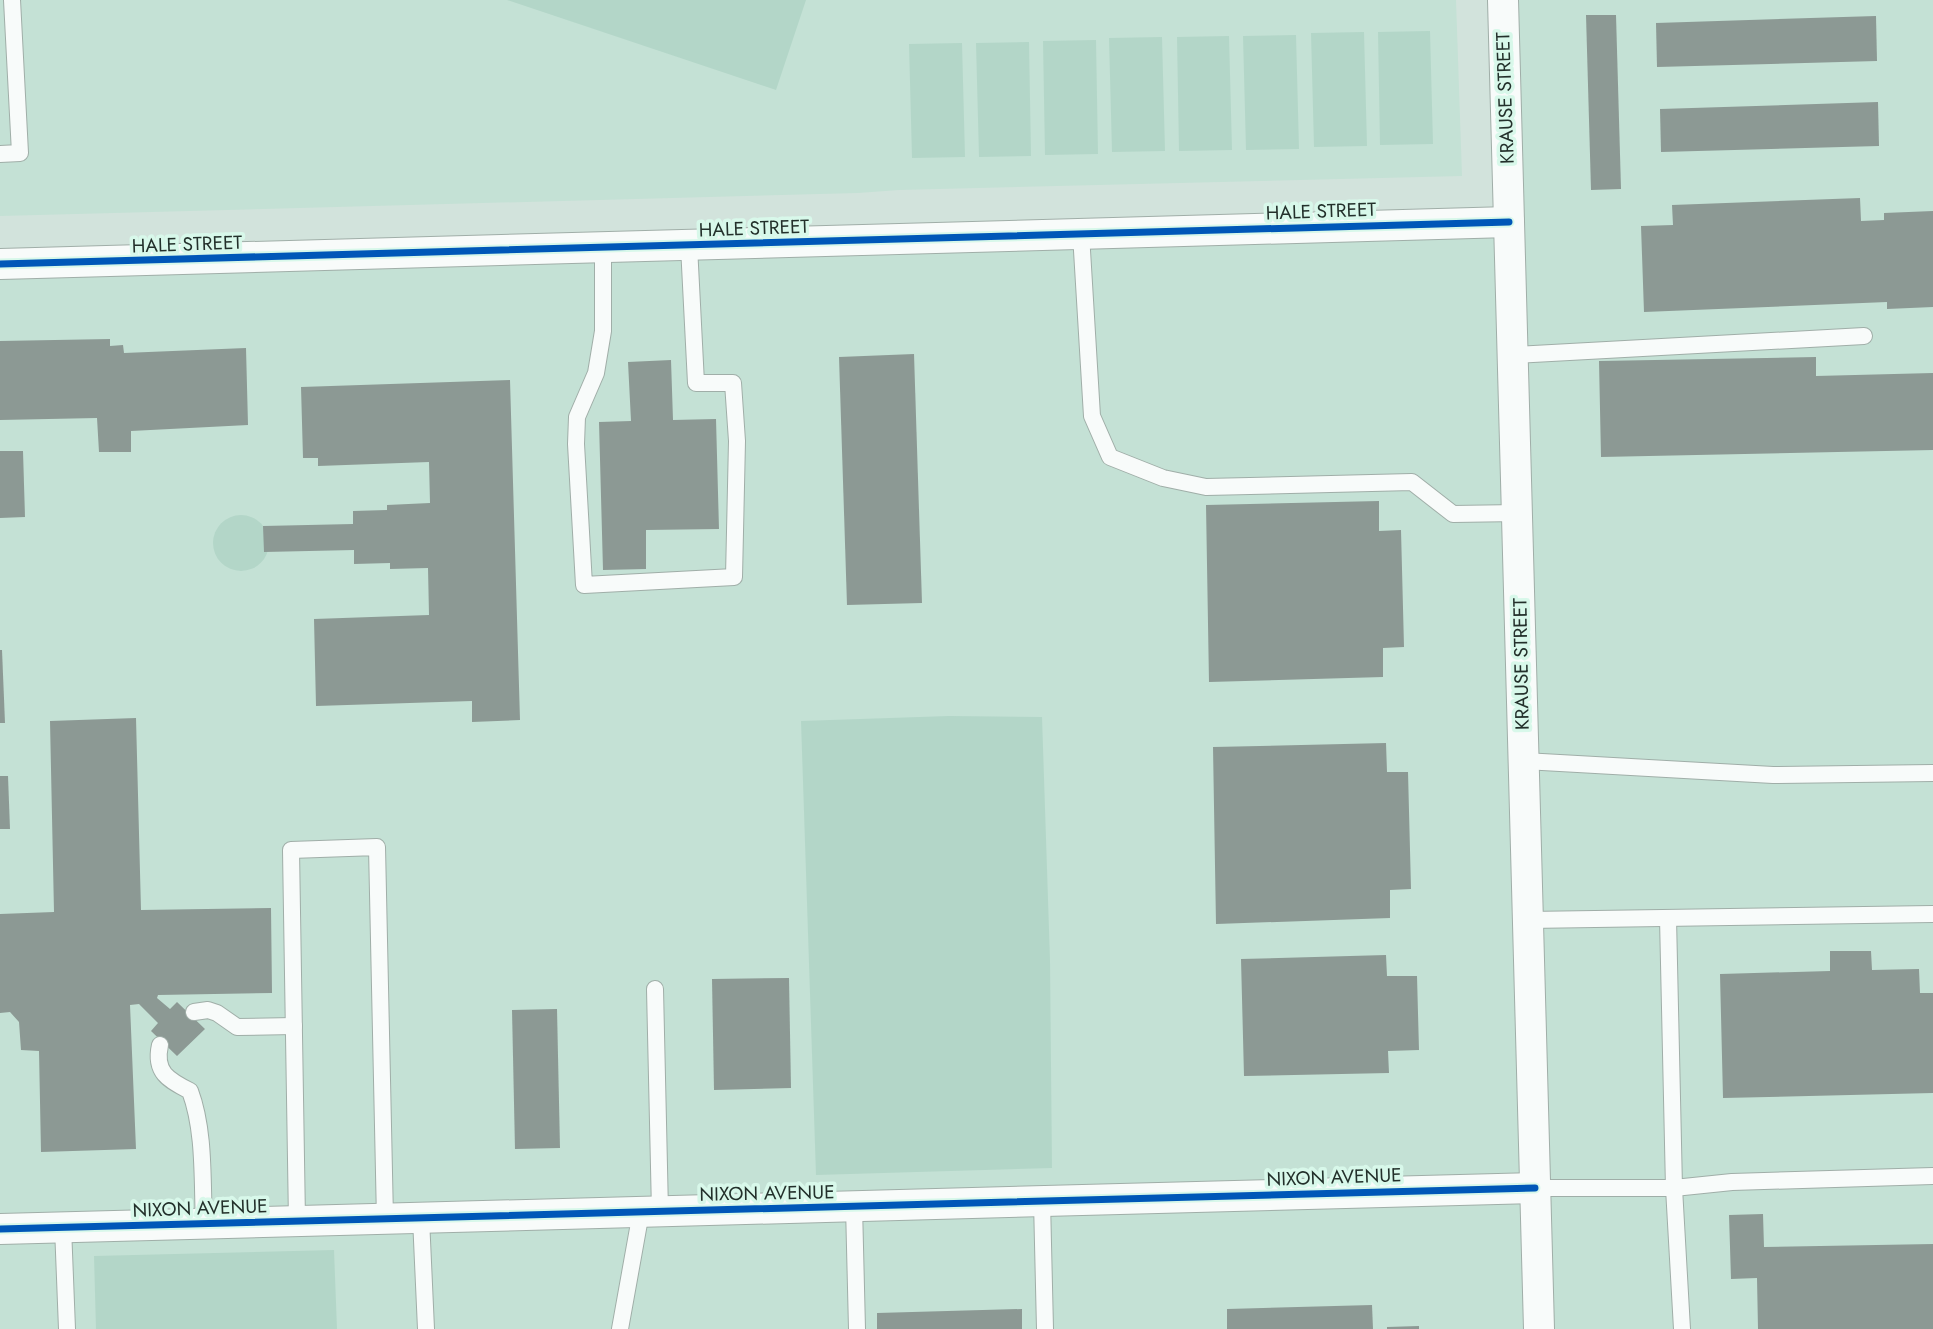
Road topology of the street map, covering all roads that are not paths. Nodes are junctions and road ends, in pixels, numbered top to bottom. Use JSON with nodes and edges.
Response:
{"nodes":[{"id":1,"x":12,"y":0,"type":"edge"},
{"id":2,"x":1503,"y":0,"type":"edge"},
{"id":3,"x":0,"y":154,"type":"edge"},
{"id":4,"x":1509,"y":222,"type":"junction"},
{"id":5,"x":1081,"y":234,"type":"junction"},
{"id":6,"x":689,"y":246,"type":"junction"},
{"id":7,"x":603,"y":248,"type":"junction"},
{"id":8,"x":0,"y":264,"type":"edge"},
{"id":9,"x":1864,"y":336,"type":"dead end"},
{"id":10,"x":1514,"y":355,"type":"junction"},
{"id":11,"x":1518,"y":513,"type":"junction"},
{"id":12,"x":1524,"y":761,"type":"junction"},
{"id":13,"x":1933,"y":773,"type":"edge"},
{"id":14,"x":1933,"y":914,"type":"edge"},
{"id":15,"x":1668,"y":918,"type":"junction"},
{"id":16,"x":1528,"y":920,"type":"junction"},
{"id":17,"x":655,"y":989,"type":"dead end"},
{"id":18,"x":194,"y":1013,"type":"dead end"},
{"id":19,"x":294,"y":1026,"type":"junction"},
{"id":20,"x":160,"y":1045,"type":"dead end"},
{"id":21,"x":1933,"y":1176,"type":"edge"},
{"id":22,"x":1535,"y":1188,"type":"junction"},
{"id":23,"x":1674,"y":1188,"type":"junction"},
{"id":24,"x":1042,"y":1201,"type":"junction"},
{"id":25,"x":854,"y":1206,"type":"junction"},
{"id":26,"x":651,"y":1211,"type":"junction"},
{"id":27,"x":421,"y":1218,"type":"junction"},
{"id":28,"x":385,"y":1219,"type":"junction"},
{"id":29,"x":297,"y":1221,"type":"junction"},
{"id":30,"x":204,"y":1224,"type":"junction"},
{"id":31,"x":63,"y":1227,"type":"junction"},
{"id":32,"x":0,"y":1229,"type":"edge"},
{"id":33,"x":67,"y":1329,"type":"edge"},
{"id":34,"x":426,"y":1329,"type":"edge"},
{"id":35,"x":620,"y":1329,"type":"edge"},
{"id":36,"x":857,"y":1329,"type":"edge"},
{"id":37,"x":1045,"y":1329,"type":"edge"},
{"id":38,"x":1539,"y":1329,"type":"edge"},
{"id":39,"x":1682,"y":1329,"type":"edge"}],
"edges":[{"from":1,"to":3,"type":"lane"},
{"from":2,"to":4,"type":"street","name":"KRAUSE STREET"},
{"from":4,"to":5,"type":"street","name":"HALE STREET"},
{"from":4,"to":10,"type":"street","name":"KRAUSE STREET"},
{"from":5,"to":6,"type":"street","name":"HALE STREET"},
{"from":5,"to":11,"type":"lane"},
{"from":6,"to":7,"type":"street","name":"HALE STREET"},
{"from":6,"to":7,"type":"lane"},
{"from":7,"to":8,"type":"street","name":"HALE STREET"},
{"from":9,"to":10,"type":"lane"},
{"from":10,"to":11,"type":"street","name":"KRAUSE STREET"},
{"from":11,"to":12,"type":"street","name":"KRAUSE STREET"},
{"from":12,"to":13,"type":"lane"},
{"from":12,"to":16,"type":"street","name":"KRAUSE STREET"},
{"from":14,"to":15,"type":"lane"},
{"from":15,"to":16,"type":"lane"},
{"from":15,"to":23,"type":"lane"},
{"from":16,"to":22,"type":"street","name":"KRAUSE STREET"},
{"from":17,"to":26,"type":"lane"},
{"from":18,"to":19,"type":"lane"},
{"from":19,"to":28,"type":"lane"},
{"from":19,"to":29,"type":"lane"},
{"from":20,"to":30,"type":"lane"},
{"from":21,"to":23,"type":"lane"},
{"from":22,"to":23,"type":"lane"},
{"from":22,"to":24,"type":"street","name":"NIXON AVENUE"},
{"from":22,"to":38,"type":"street","name":"KRAUSE STREET"},
{"from":23,"to":39,"type":"lane"},
{"from":24,"to":25,"type":"street","name":"NIXON AVENUE"},
{"from":24,"to":37,"type":"lane"},
{"from":25,"to":26,"type":"street","name":"NIXON AVENUE"},
{"from":25,"to":36,"type":"lane"},
{"from":26,"to":27,"type":"street","name":"NIXON AVENUE"},
{"from":26,"to":35,"type":"lane"},
{"from":27,"to":28,"type":"street","name":"NIXON AVENUE"},
{"from":27,"to":34,"type":"lane"},
{"from":28,"to":29,"type":"street","name":"NIXON AVENUE"},
{"from":29,"to":30,"type":"street","name":"NIXON AVENUE"},
{"from":30,"to":31,"type":"street","name":"NIXON AVENUE"},
{"from":31,"to":32,"type":"street","name":"NIXON AVENUE"},
{"from":31,"to":33,"type":"lane"}]}
